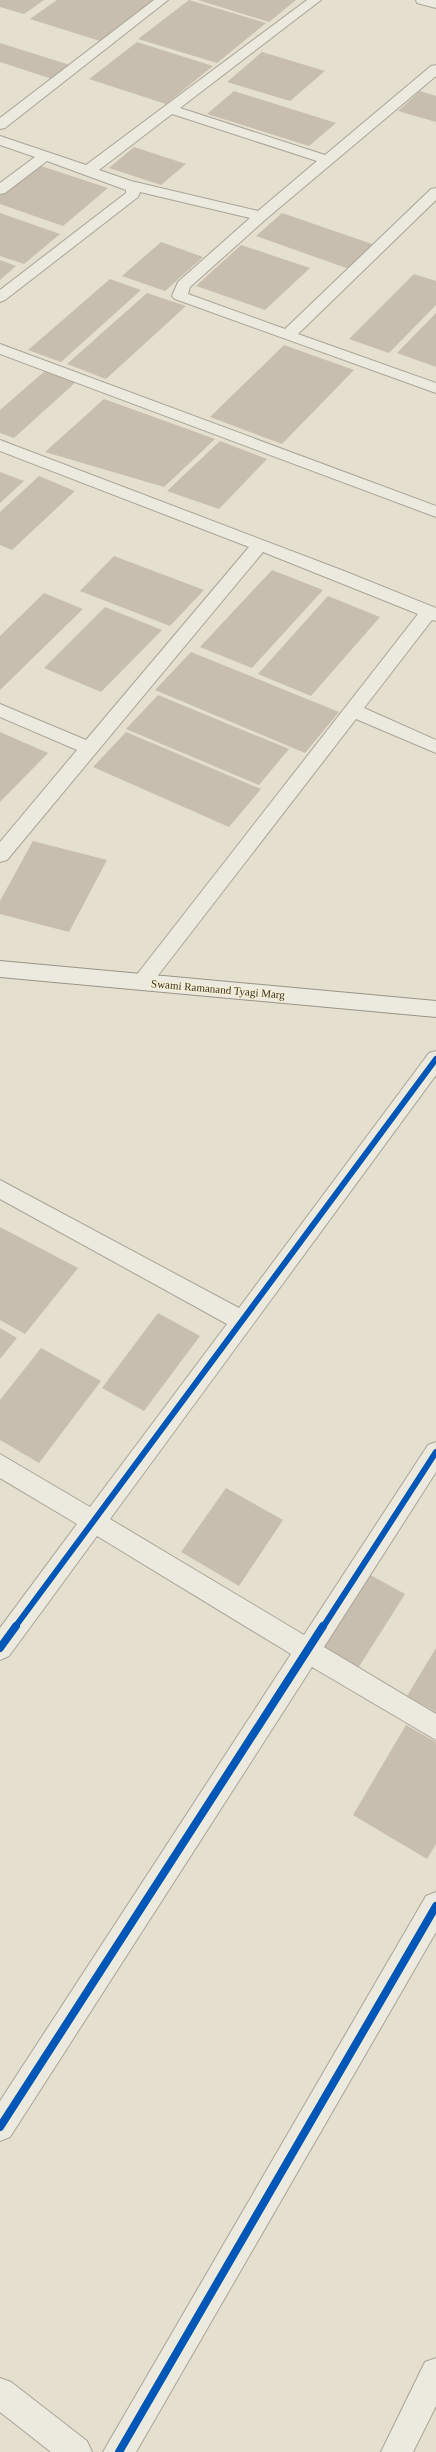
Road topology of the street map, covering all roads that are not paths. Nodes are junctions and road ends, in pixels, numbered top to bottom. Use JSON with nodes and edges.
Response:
{"nodes":[{"id":1,"x":162,"y":0,"type":"edge"},
{"id":2,"x":315,"y":0,"type":"edge"},
{"id":3,"x":422,"y":0,"type":"edge"},
{"id":4,"x":436,"y":4,"type":"edge"},
{"id":5,"x":436,"y":69,"type":"edge"},
{"id":6,"x":170,"y":109,"type":"junction"},
{"id":7,"x":0,"y":125,"type":"edge"},
{"id":8,"x":0,"y":140,"type":"edge"},
{"id":9,"x":46,"y":155,"type":"junction"},
{"id":10,"x":327,"y":160,"type":"junction"},
{"id":11,"x":89,"y":170,"type":"junction"},
{"id":12,"x":126,"y":184,"type":"junction"},
{"id":13,"x":0,"y":190,"type":"edge"},
{"id":14,"x":436,"y":192,"type":"edge"},
{"id":15,"x":260,"y":216,"type":"junction"},
{"id":16,"x":0,"y":297,"type":"edge"},
{"id":17,"x":289,"y":334,"type":"junction"},
{"id":18,"x":0,"y":349,"type":"edge"},
{"id":19,"x":436,"y":388,"type":"edge"},
{"id":20,"x":0,"y":445,"type":"edge"},
{"id":21,"x":436,"y":512,"type":"edge"},
{"id":22,"x":260,"y":545,"type":"junction"},
{"id":23,"x":432,"y":614,"type":"edge"},
{"id":24,"x":0,"y":710,"type":"edge"},
{"id":25,"x":352,"y":710,"type":"junction"},
{"id":26,"x":436,"y":747,"type":"edge"},
{"id":27,"x":90,"y":748,"type":"junction"},
{"id":28,"x":0,"y":855,"type":"edge"},
{"id":29,"x":0,"y":969,"type":"edge"},
{"id":30,"x":142,"y":982,"type":"junction"},
{"id":31,"x":436,"y":1009,"type":"edge"},
{"id":32,"x":436,"y":1059,"type":"edge"},
{"id":33,"x":0,"y":1189,"type":"edge"},
{"id":34,"x":241,"y":1320,"type":"junction"},
{"id":35,"x":436,"y":1452,"type":"edge"},
{"id":36,"x":0,"y":1466,"type":"edge"},
{"id":37,"x":95,"y":1522,"type":"junction"},
{"id":38,"x":0,"y":1648,"type":"edge"},
{"id":39,"x":307,"y":1652,"type":"junction"},
{"id":40,"x":436,"y":1728,"type":"edge"},
{"id":41,"x":436,"y":1906,"type":"edge"},
{"id":42,"x":0,"y":2127,"type":"edge"},
{"id":43,"x":436,"y":2373,"type":"edge"},
{"id":44,"x":0,"y":2393,"type":"edge"},
{"id":45,"x":76,"y":2452,"type":"edge"},
{"id":46,"x":119,"y":2452,"type":"edge"},
{"id":47,"x":396,"y":2452,"type":"edge"}],
"edges":[{"from":1,"to":7,"type":"street"},
{"from":2,"to":6,"type":"street"},
{"from":3,"to":4,"type":"street"},
{"from":5,"to":10,"type":"street"},
{"from":6,"to":10,"type":"street"},
{"from":6,"to":11,"type":"street"},
{"from":8,"to":9,"type":"street"},
{"from":9,"to":11,"type":"street"},
{"from":9,"to":13,"type":"street"},
{"from":10,"to":15,"type":"street"},
{"from":11,"to":12,"type":"street"},
{"from":12,"to":15,"type":"street"},
{"from":12,"to":16,"type":"street"},
{"from":14,"to":17,"type":"street"},
{"from":15,"to":17,"type":"street"},
{"from":17,"to":19,"type":"street"},
{"from":18,"to":21,"type":"street"},
{"from":20,"to":22,"type":"street"},
{"from":22,"to":23,"type":"street"},
{"from":22,"to":27,"type":"street"},
{"from":23,"to":25,"type":"street"},
{"from":24,"to":27,"type":"street"},
{"from":25,"to":26,"type":"street"},
{"from":25,"to":30,"type":"street"},
{"from":27,"to":28,"type":"street"},
{"from":29,"to":30,"type":"street","name":"Swami Ramanand Tyagi Marg"},
{"from":30,"to":31,"type":"street","name":"Swami Ramanand Tyagi Marg"},
{"from":32,"to":34,"type":"street"},
{"from":33,"to":34,"type":"street"},
{"from":34,"to":37,"type":"street"},
{"from":35,"to":39,"type":"street"},
{"from":36,"to":37,"type":"street"},
{"from":37,"to":38,"type":"street"},
{"from":37,"to":39,"type":"street"},
{"from":39,"to":40,"type":"street"},
{"from":39,"to":42,"type":"street"},
{"from":41,"to":46,"type":"street"},
{"from":43,"to":47,"type":"street"},
{"from":44,"to":45,"type":"street"}]}
